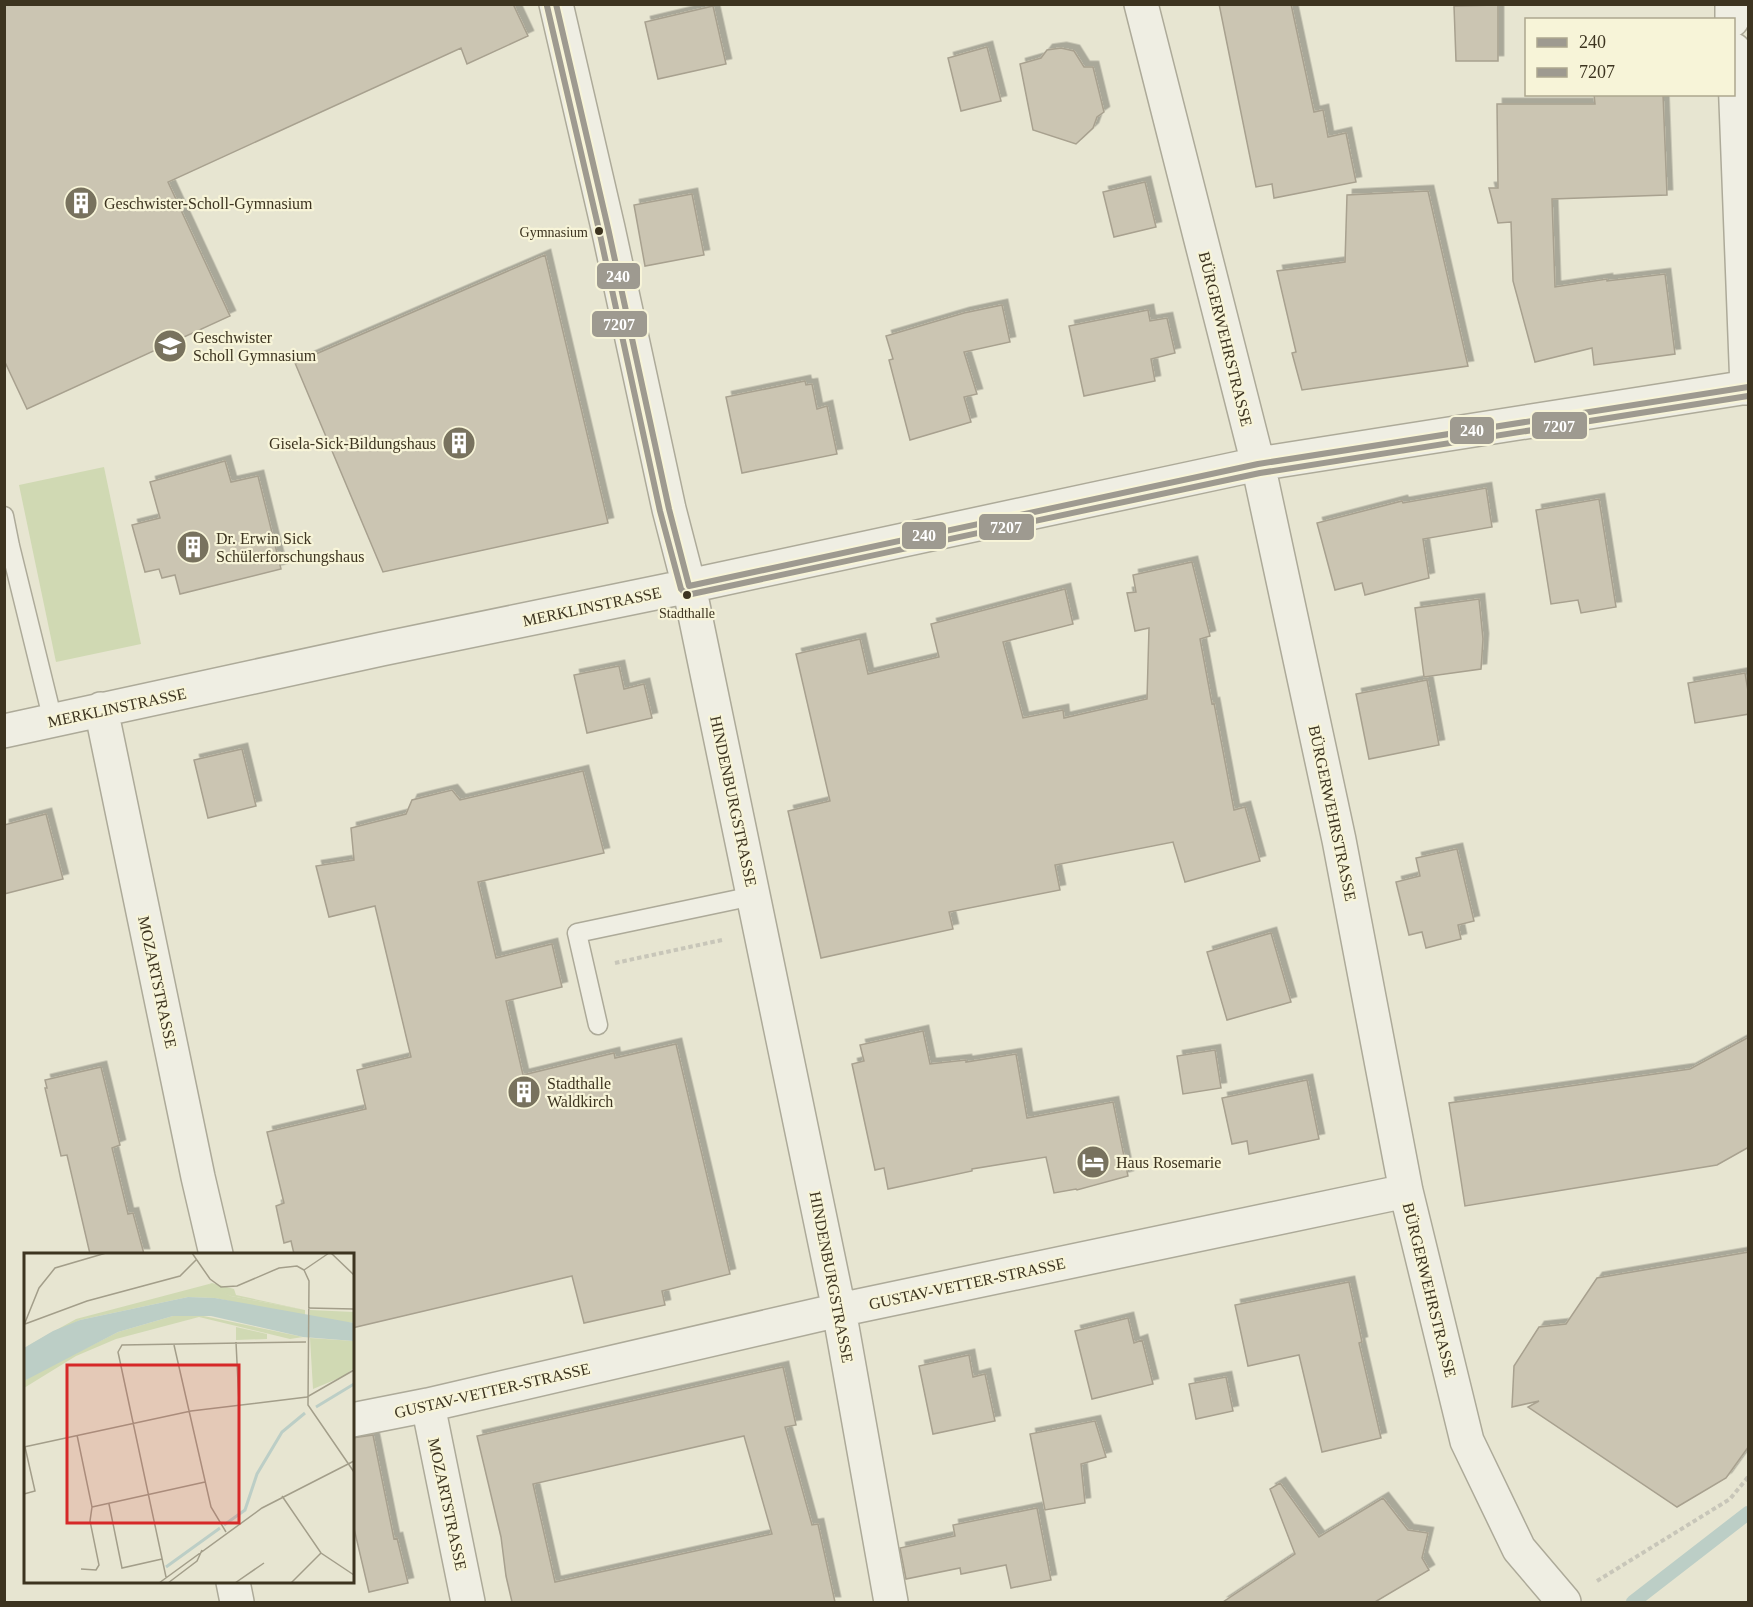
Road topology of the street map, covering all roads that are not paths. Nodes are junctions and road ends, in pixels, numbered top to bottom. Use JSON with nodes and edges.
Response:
{"nodes":[{"id":1,"x":556,"y":4,"type":"edge"},
{"id":2,"x":1141,"y":4,"type":"edge"},
{"id":3,"x":1735,"y":74,"type":"edge"},
{"id":4,"x":1748,"y":388,"type":"edge"},
{"id":5,"x":1258,"y":464,"type":"junction"},
{"id":6,"x":4,"y":516,"type":"edge"},
{"id":7,"x":689,"y":586,"type":"junction"},
{"id":8,"x":101,"y":710,"type":"junction"},
{"id":9,"x":53,"y":721,"type":"junction"},
{"id":10,"x":4,"y":732,"type":"edge"},
{"id":11,"x":753,"y":896,"type":"junction"},
{"id":12,"x":598,"y":1025,"type":"dead end"},
{"id":13,"x":1406,"y":1191,"type":"junction"},
{"id":14,"x":216,"y":1253,"type":"edge"},
{"id":15,"x":839,"y":1310,"type":"junction"},
{"id":16,"x":428,"y":1405,"type":"junction"},
{"id":17,"x":354,"y":1420,"type":"edge"},
{"id":18,"x":233,"y":1583,"type":"edge"},
{"id":19,"x":237,"y":1602,"type":"edge"},
{"id":20,"x":468,"y":1602,"type":"edge"},
{"id":21,"x":891,"y":1602,"type":"edge"},
{"id":22,"x":1564,"y":1602,"type":"edge"}],
"edges":[{"from":1,"to":7,"type":"street","name":"HINDENBURGSTRASSE"},
{"from":2,"to":5,"type":"street","name":"BÜRGERWEHRSTRASSE"},
{"from":3,"to":4,"type":"street"},
{"from":4,"to":5,"type":"street","name":"MERKLINSTRASSE"},
{"from":5,"to":7,"type":"street","name":"MERKLINSTRASSE"},
{"from":5,"to":13,"type":"street","name":"BÜRGERWEHRSTRASSE"},
{"from":6,"to":9,"type":"lane"},
{"from":7,"to":8,"type":"street","name":"MERKLINSTRASSE"},
{"from":7,"to":11,"type":"street","name":"HINDENBURGSTRASSE"},
{"from":8,"to":9,"type":"street","name":"MERKLINSTRASSE"},
{"from":8,"to":14,"type":"street","name":"MOZARTSTRASSE"},
{"from":9,"to":10,"type":"street","name":"MERKLINSTRASSE"},
{"from":11,"to":12,"type":"lane"},
{"from":11,"to":15,"type":"street","name":"HINDENBURGSTRASSE"},
{"from":13,"to":15,"type":"street","name":"GUSTAV-VETTER-STRASSE"},
{"from":13,"to":22,"type":"street","name":"BÜRGERWEHRSTRASSE"},
{"from":15,"to":16,"type":"street","name":"GUSTAV-VETTER-STRASSE"},
{"from":15,"to":21,"type":"street","name":"HINDENBURGSTRASSE"},
{"from":16,"to":17,"type":"street","name":"GUSTAV-VETTER-STRASSE"},
{"from":16,"to":20,"type":"street","name":"MOZARTSTRASSE"},
{"from":18,"to":19,"type":"street"}]}
